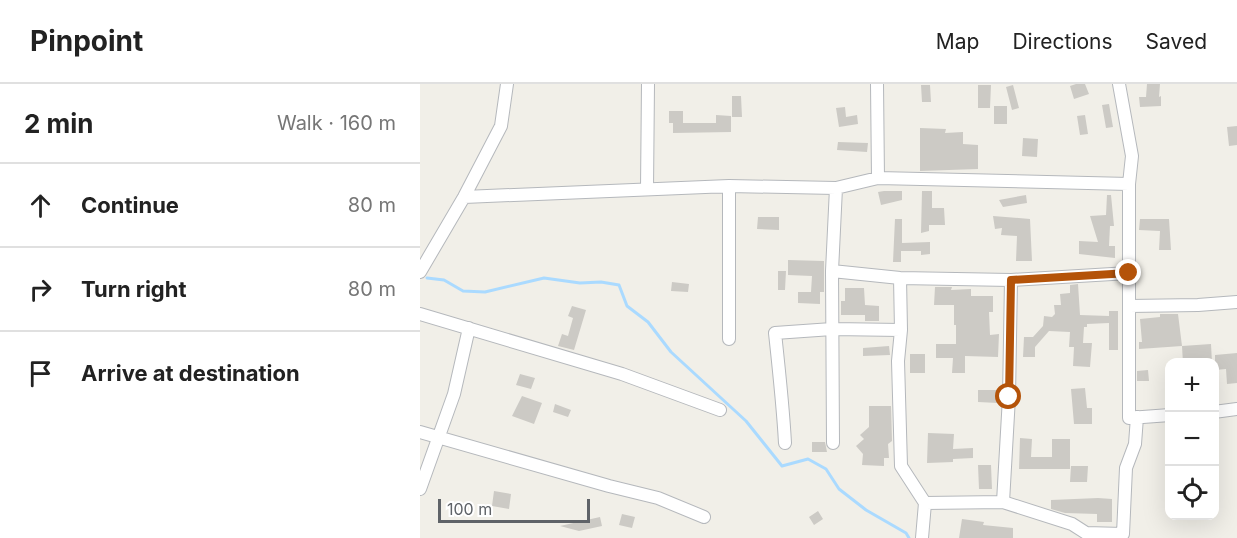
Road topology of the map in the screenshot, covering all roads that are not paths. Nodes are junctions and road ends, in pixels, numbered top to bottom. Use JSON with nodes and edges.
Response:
{"nodes":[{"id":1,"x":507,"y":84,"type":"edge"},
{"id":2,"x":648,"y":84,"type":"edge"},
{"id":3,"x":877,"y":84,"type":"edge"},
{"id":4,"x":1119,"y":84,"type":"edge"},
{"id":5,"x":878,"y":178,"type":"junction"},
{"id":6,"x":1129,"y":184,"type":"junction"},
{"id":7,"x":729,"y":186,"type":"junction"},
{"id":8,"x":647,"y":189,"type":"junction"},
{"id":9,"x":836,"y":189,"type":"junction"},
{"id":10,"x":464,"y":197,"type":"junction"},
{"id":11,"x":832,"y":270,"type":"junction"},
{"id":12,"x":420,"y":273,"type":"edge"},
{"id":13,"x":1129,"y":273,"type":"junction"},
{"id":14,"x":900,"y":278,"type":"junction"},
{"id":15,"x":1011,"y":280,"type":"junction"},
{"id":16,"x":1237,"y":302,"type":"edge"},
{"id":17,"x":1129,"y":306,"type":"junction"},
{"id":18,"x":420,"y":314,"type":"edge"},
{"id":19,"x":469,"y":328,"type":"junction"},
{"id":20,"x":832,"y":329,"type":"junction"},
{"id":21,"x":901,"y":330,"type":"junction"},
{"id":22,"x":729,"y":339,"type":"dead end"},
{"id":23,"x":1237,"y":409,"type":"edge"},
{"id":24,"x":720,"y":410,"type":"dead end"},
{"id":25,"x":1219,"y":411,"type":"edge"},
{"id":26,"x":1165,"y":416,"type":"edge"},
{"id":27,"x":1137,"y":417,"type":"junction"},
{"id":28,"x":420,"y":432,"type":"edge"},
{"id":29,"x":439,"y":438,"type":"junction"},
{"id":30,"x":785,"y":443,"type":"dead end"},
{"id":31,"x":833,"y":443,"type":"dead end"},
{"id":32,"x":420,"y":489,"type":"edge"},
{"id":33,"x":1003,"y":502,"type":"junction"},
{"id":34,"x":925,"y":503,"type":"junction"},
{"id":35,"x":704,"y":517,"type":"dead end"},
{"id":36,"x":922,"y":538,"type":"edge"}],
"edges":[{"from":1,"to":10,"type":"street"},
{"from":2,"to":8,"type":"street"},
{"from":3,"to":5,"type":"street"},
{"from":4,"to":6,"type":"street"},
{"from":5,"to":6,"type":"street"},
{"from":5,"to":9,"type":"street"},
{"from":6,"to":13,"type":"street"},
{"from":7,"to":8,"type":"street"},
{"from":7,"to":9,"type":"street"},
{"from":7,"to":22,"type":"street"},
{"from":8,"to":10,"type":"street"},
{"from":9,"to":11,"type":"street"},
{"from":10,"to":12,"type":"street"},
{"from":11,"to":14,"type":"street"},
{"from":11,"to":20,"type":"street"},
{"from":13,"to":15,"type":"street"},
{"from":13,"to":17,"type":"street"},
{"from":14,"to":15,"type":"street"},
{"from":14,"to":21,"type":"street"},
{"from":15,"to":33,"type":"street"},
{"from":16,"to":17,"type":"street"},
{"from":17,"to":27,"type":"street"},
{"from":18,"to":19,"type":"street"},
{"from":19,"to":24,"type":"street"},
{"from":19,"to":29,"type":"street"},
{"from":20,"to":21,"type":"street"},
{"from":20,"to":30,"type":"street"},
{"from":20,"to":31,"type":"street"},
{"from":21,"to":34,"type":"street"},
{"from":23,"to":25,"type":"street"},
{"from":26,"to":27,"type":"street"},
{"from":27,"to":33,"type":"street"},
{"from":28,"to":29,"type":"street"},
{"from":29,"to":32,"type":"street"},
{"from":29,"to":35,"type":"street"},
{"from":33,"to":34,"type":"street"},
{"from":34,"to":36,"type":"street"}]}
